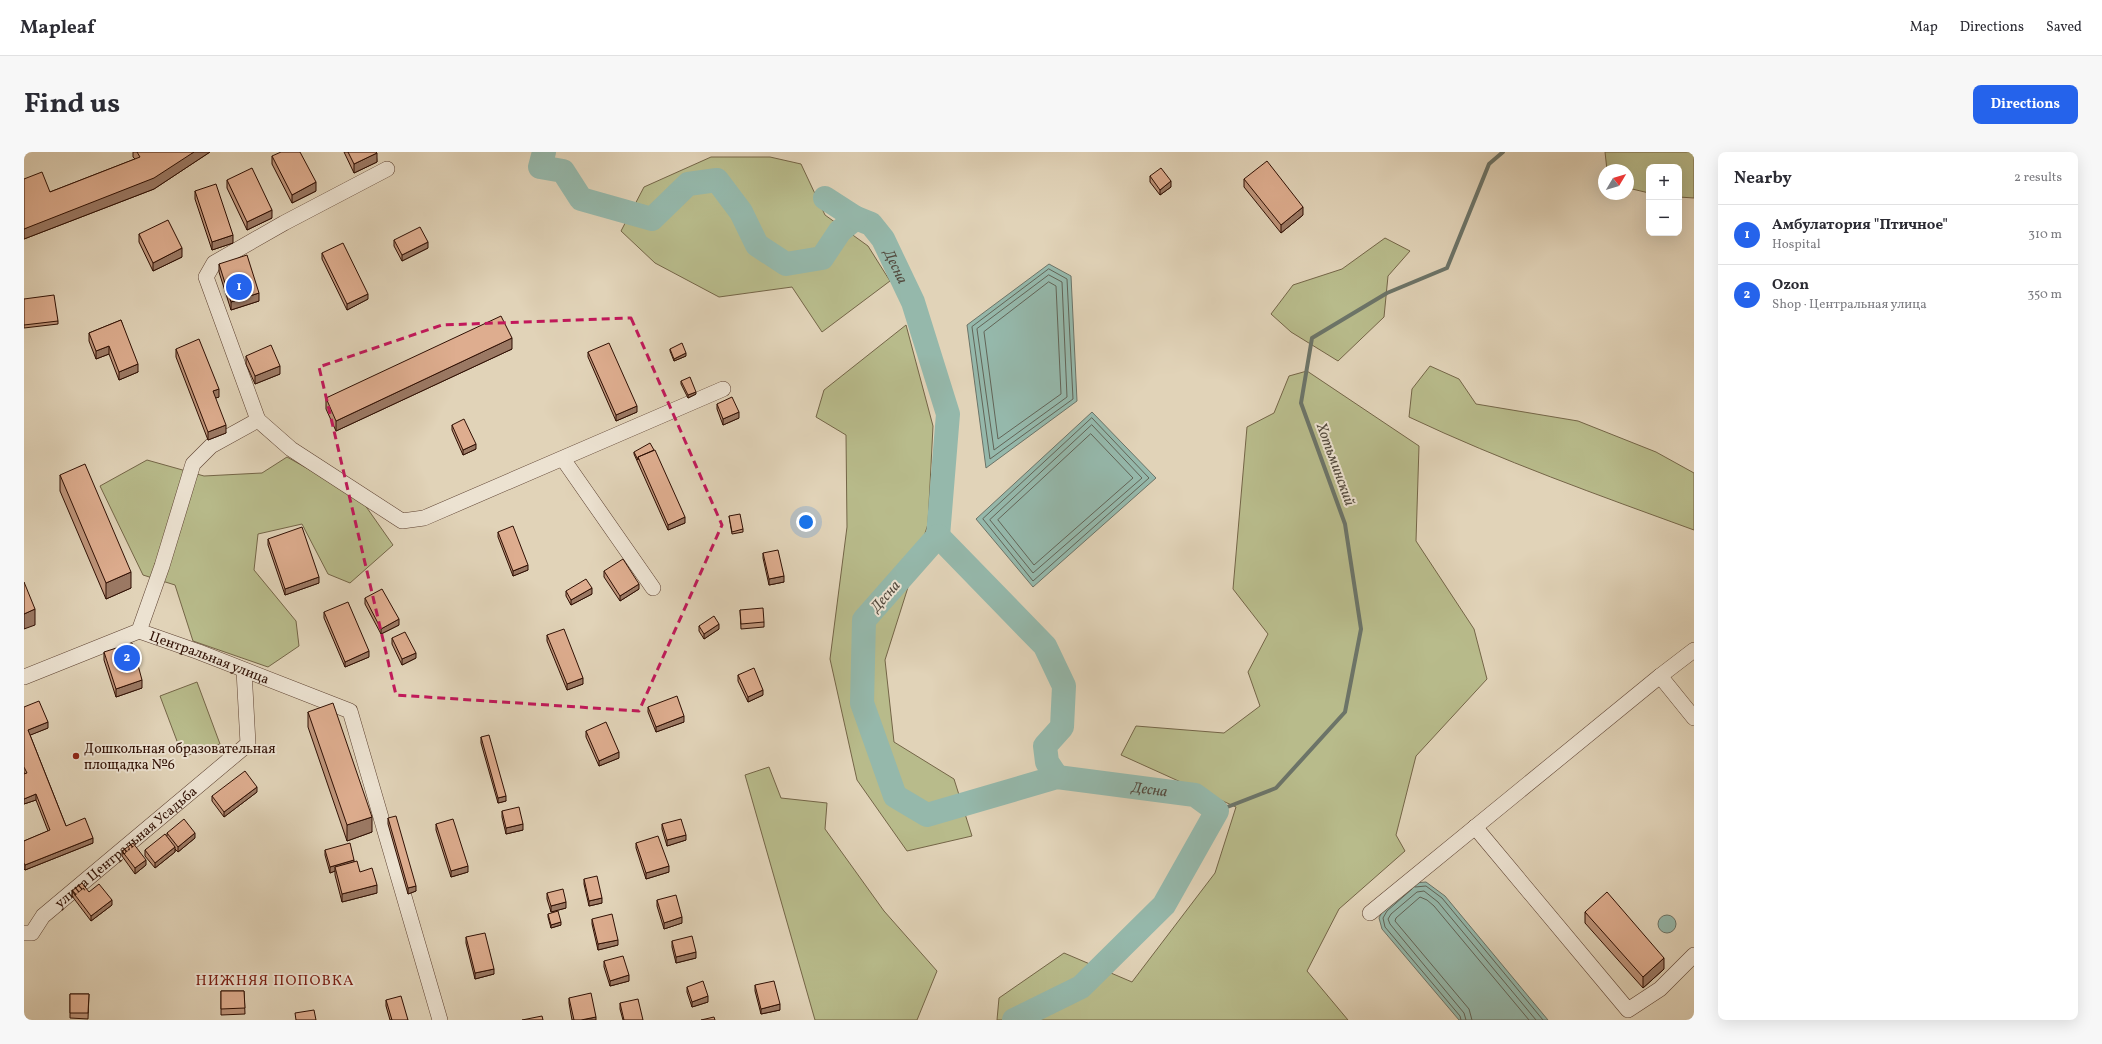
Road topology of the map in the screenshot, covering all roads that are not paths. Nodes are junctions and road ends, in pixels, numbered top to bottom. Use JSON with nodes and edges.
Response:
{"nodes":[{"id":1,"x":387,"y":169,"type":"dead end"},
{"id":2,"x":723,"y":389,"type":"dead end"},
{"id":3,"x":258,"y":420,"type":"junction"},
{"id":4,"x":563,"y":458,"type":"junction"},
{"id":5,"x":653,"y":588,"type":"dead end"},
{"id":6,"x":139,"y":631,"type":"junction"},
{"id":7,"x":1694,"y":650,"type":"edge"},
{"id":8,"x":244,"y":670,"type":"junction"},
{"id":9,"x":1660,"y":676,"type":"junction"},
{"id":10,"x":24,"y":677,"type":"edge"},
{"id":11,"x":1694,"y":718,"type":"edge"},
{"id":12,"x":1476,"y":827,"type":"junction"},
{"id":13,"x":1370,"y":913,"type":"dead end"},
{"id":14,"x":24,"y":933,"type":"edge"},
{"id":15,"x":1694,"y":955,"type":"edge"},
{"id":16,"x":440,"y":1020,"type":"edge"}],
"edges":[{"from":1,"to":3,"type":"street"},
{"from":2,"to":4,"type":"street"},
{"from":3,"to":4,"type":"street"},
{"from":3,"to":6,"type":"street"},
{"from":4,"to":5,"type":"street"},
{"from":6,"to":8,"type":"street","name":"Центральная улица"},
{"from":6,"to":10,"type":"street","name":"Центральная улица"},
{"from":7,"to":9,"type":"street"},
{"from":8,"to":14,"type":"street","name":"улица Центральная Усадьба"},
{"from":8,"to":16,"type":"street","name":"Центральная улица"},
{"from":9,"to":11,"type":"street"},
{"from":9,"to":12,"type":"street"},
{"from":12,"to":13,"type":"street"},
{"from":12,"to":15,"type":"street"}]}
